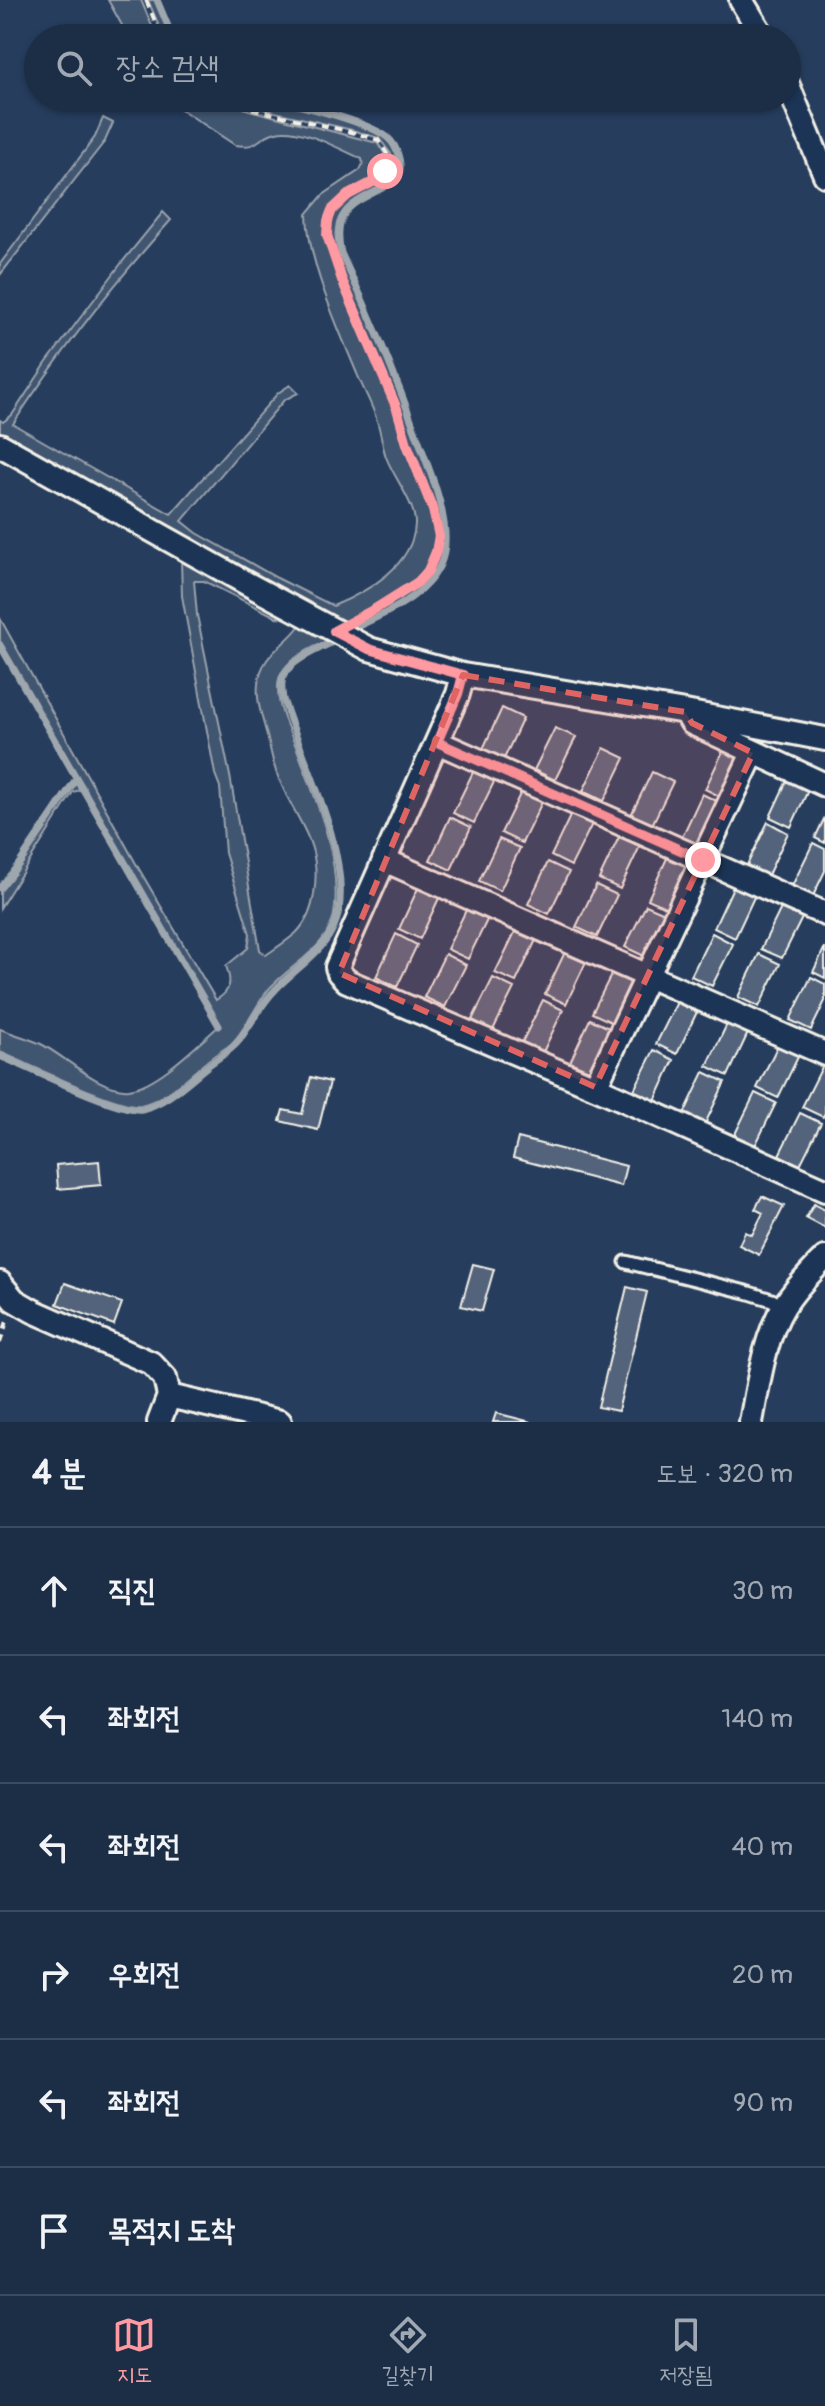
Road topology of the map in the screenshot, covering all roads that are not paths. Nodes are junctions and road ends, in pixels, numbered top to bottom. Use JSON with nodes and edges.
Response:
{"nodes":[{"id":1,"x":741,"y":0,"type":"edge"},
{"id":2,"x":756,"y":24,"type":"edge"},
{"id":3,"x":799,"y":112,"type":"edge"},
{"id":4,"x":825,"y":175,"type":"edge"},
{"id":5,"x":0,"y":445,"type":"edge"},
{"id":6,"x":463,"y":675,"type":"junction"},
{"id":7,"x":685,"y":712,"type":"junction"},
{"id":8,"x":825,"y":739,"type":"edge"},
{"id":9,"x":437,"y":742,"type":"junction"},
{"id":10,"x":753,"y":753,"type":"junction"},
{"id":11,"x":825,"y":785,"type":"edge"},
{"id":12,"x":384,"y":860,"type":"junction"},
{"id":13,"x":703,"y":860,"type":"junction"},
{"id":14,"x":825,"y":914,"type":"edge"},
{"id":15,"x":648,"y":976,"type":"junction"},
{"id":16,"x":825,"y":1054,"type":"edge"},
{"id":17,"x":595,"y":1087,"type":"junction"},
{"id":18,"x":825,"y":1190,"type":"edge"},
{"id":19,"x":825,"y":1258,"type":"edge"},
{"id":20,"x":626,"y":1262,"type":"dead end"},
{"id":21,"x":0,"y":1283,"type":"edge"},
{"id":22,"x":783,"y":1307,"type":"junction"},
{"id":23,"x":169,"y":1396,"type":"junction"},
{"id":24,"x":159,"y":1422,"type":"edge"},
{"id":25,"x":280,"y":1422,"type":"edge"},
{"id":26,"x":751,"y":1422,"type":"edge"}],
"edges":[{"from":1,"to":2,"type":"street"},
{"from":3,"to":4,"type":"street"},
{"from":5,"to":6,"type":"street"},
{"from":6,"to":7,"type":"street"},
{"from":6,"to":9,"type":"street"},
{"from":7,"to":8,"type":"street"},
{"from":7,"to":10,"type":"street"},
{"from":9,"to":12,"type":"street"},
{"from":9,"to":13,"type":"street"},
{"from":10,"to":11,"type":"street"},
{"from":10,"to":13,"type":"street"},
{"from":12,"to":15,"type":"street"},
{"from":12,"to":17,"type":"street"},
{"from":13,"to":14,"type":"street"},
{"from":13,"to":15,"type":"street"},
{"from":15,"to":16,"type":"street"},
{"from":15,"to":17,"type":"street"},
{"from":17,"to":18,"type":"street"},
{"from":19,"to":22,"type":"street"},
{"from":20,"to":22,"type":"lane"},
{"from":21,"to":23,"type":"street"},
{"from":22,"to":26,"type":"street"},
{"from":23,"to":24,"type":"street"},
{"from":23,"to":25,"type":"street"}]}
